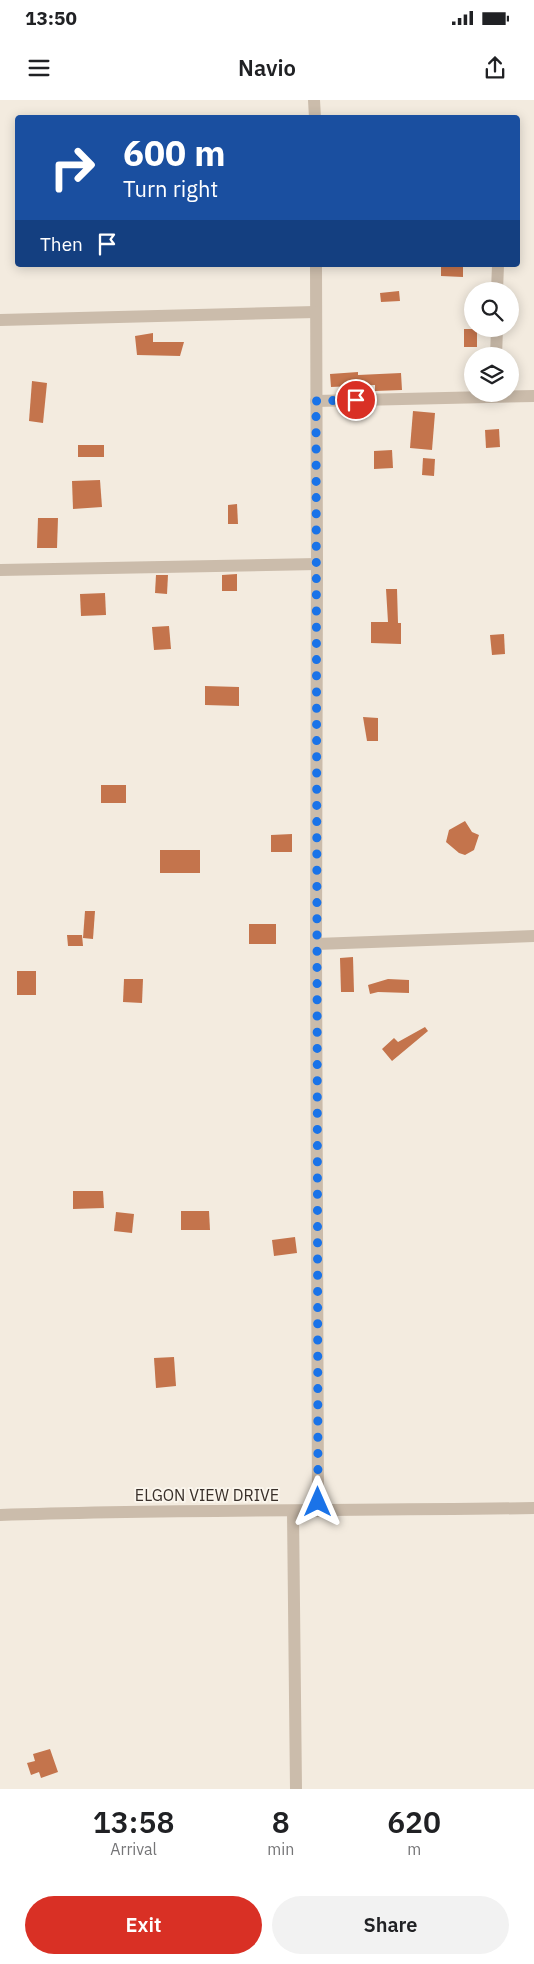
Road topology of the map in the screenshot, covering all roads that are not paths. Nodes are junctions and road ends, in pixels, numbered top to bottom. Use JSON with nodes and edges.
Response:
{"nodes":[{"id":1,"x":314,"y":100,"type":"edge"},
{"id":2,"x":314,"y":115,"type":"edge"},
{"id":3,"x":316,"y":267,"type":"edge"},
{"id":4,"x":498,"y":267,"type":"edge"},
{"id":5,"x":497,"y":282,"type":"edge"},
{"id":6,"x":315,"y":312,"type":"junction"},
{"id":7,"x":0,"y":320,"type":"edge"},
{"id":8,"x":464,"y":396,"type":"edge"},
{"id":9,"x":519,"y":396,"type":"edge"},
{"id":10,"x":534,"y":396,"type":"edge"},
{"id":11,"x":316,"y":401,"type":"junction"},
{"id":12,"x":317,"y":564,"type":"junction"},
{"id":13,"x":0,"y":570,"type":"edge"},
{"id":14,"x":534,"y":936,"type":"edge"},
{"id":15,"x":316,"y":944,"type":"junction"},
{"id":16,"x":534,"y":1508,"type":"edge"},
{"id":17,"x":318,"y":1511,"type":"junction"},
{"id":18,"x":293,"y":1512,"type":"junction"},
{"id":19,"x":0,"y":1515,"type":"edge"},
{"id":20,"x":296,"y":1789,"type":"edge"}],
"edges":[{"from":1,"to":2,"type":"street"},
{"from":3,"to":6,"type":"street"},
{"from":4,"to":5,"type":"street"},
{"from":6,"to":7,"type":"street"},
{"from":6,"to":11,"type":"street"},
{"from":8,"to":11,"type":"street"},
{"from":9,"to":10,"type":"street"},
{"from":11,"to":12,"type":"street"},
{"from":12,"to":13,"type":"street"},
{"from":12,"to":15,"type":"street"},
{"from":14,"to":15,"type":"street"},
{"from":15,"to":17,"type":"street"},
{"from":16,"to":17,"type":"street","name":"ELGON VIEW DRIVE"},
{"from":17,"to":18,"type":"street","name":"ELGON VIEW DRIVE"},
{"from":18,"to":19,"type":"street","name":"ELGON VIEW DRIVE"},
{"from":18,"to":20,"type":"street"}]}
